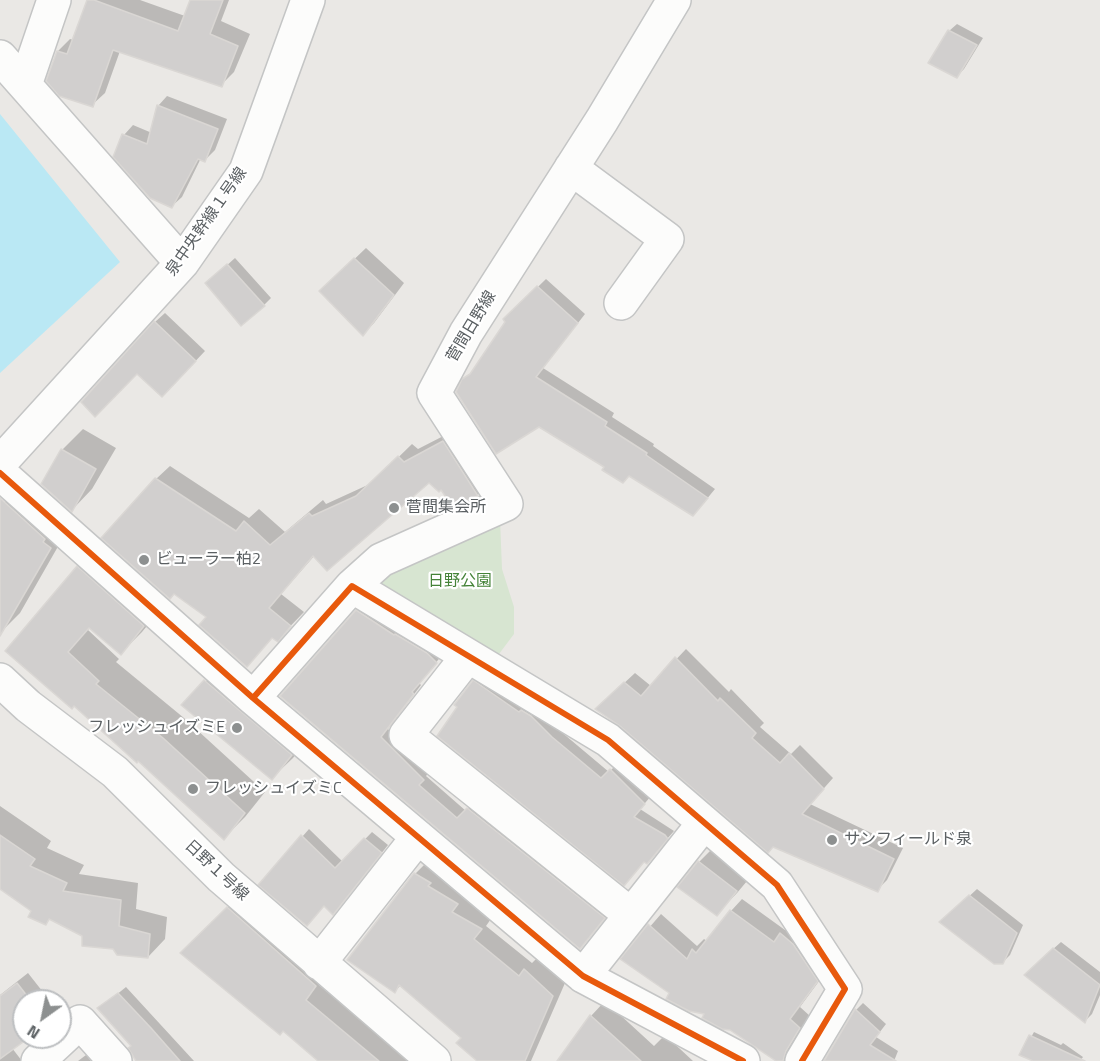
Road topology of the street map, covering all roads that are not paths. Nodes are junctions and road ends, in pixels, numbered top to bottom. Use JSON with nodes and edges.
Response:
{"nodes":[{"id":1,"x":54,"y":0,"type":"edge"},
{"id":2,"x":308,"y":0,"type":"edge"},
{"id":3,"x":674,"y":0,"type":"edge"},
{"id":4,"x":0,"y":57,"type":"edge"},
{"id":5,"x":25,"y":86,"type":"junction"},
{"id":6,"x":571,"y":168,"type":"junction"},
{"id":7,"x":182,"y":263,"type":"junction"},
{"id":8,"x":621,"y":303,"type":"dead end"},
{"id":9,"x":0,"y":464,"type":"edge"},
{"id":10,"x":0,"y":473,"type":"edge"},
{"id":11,"x":352,"y":586,"type":"junction"},
{"id":12,"x":468,"y":656,"type":"junction"},
{"id":13,"x":0,"y":680,"type":"edge"},
{"id":14,"x":253,"y":698,"type":"junction"},
{"id":15,"x":704,"y":823,"type":"junction"},
{"id":16,"x":418,"y":837,"type":"junction"},
{"id":17,"x":631,"y":915,"type":"junction"},
{"id":18,"x":319,"y":963,"type":"junction"},
{"id":19,"x":583,"y":976,"type":"junction"},
{"id":20,"x":38,"y":1061,"type":"edge"},
{"id":21,"x":115,"y":1061,"type":"edge"},
{"id":22,"x":434,"y":1061,"type":"edge"},
{"id":23,"x":743,"y":1061,"type":"edge"},
{"id":24,"x":802,"y":1061,"type":"edge"}],
"edges":[{"from":1,"to":5,"type":"street"},
{"from":2,"to":7,"type":"street","name":"泉中央幹線１号線"},
{"from":3,"to":6,"type":"street","name":"菅間日野線"},
{"from":4,"to":5,"type":"street"},
{"from":5,"to":7,"type":"street"},
{"from":6,"to":8,"type":"street"},
{"from":6,"to":11,"type":"street","name":"菅間日野線"},
{"from":7,"to":9,"type":"street","name":"泉中央幹線１号線"},
{"from":10,"to":14,"type":"street"},
{"from":11,"to":12,"type":"street"},
{"from":11,"to":14,"type":"street"},
{"from":12,"to":15,"type":"street"},
{"from":12,"to":17,"type":"street"},
{"from":13,"to":18,"type":"street","name":"日野１号線"},
{"from":14,"to":16,"type":"street"},
{"from":15,"to":17,"type":"street"},
{"from":15,"to":24,"type":"street"},
{"from":16,"to":18,"type":"street"},
{"from":16,"to":19,"type":"street"},
{"from":17,"to":19,"type":"street"},
{"from":18,"to":22,"type":"street","name":"日野１号線"},
{"from":19,"to":23,"type":"street"},
{"from":20,"to":21,"type":"street"}]}
